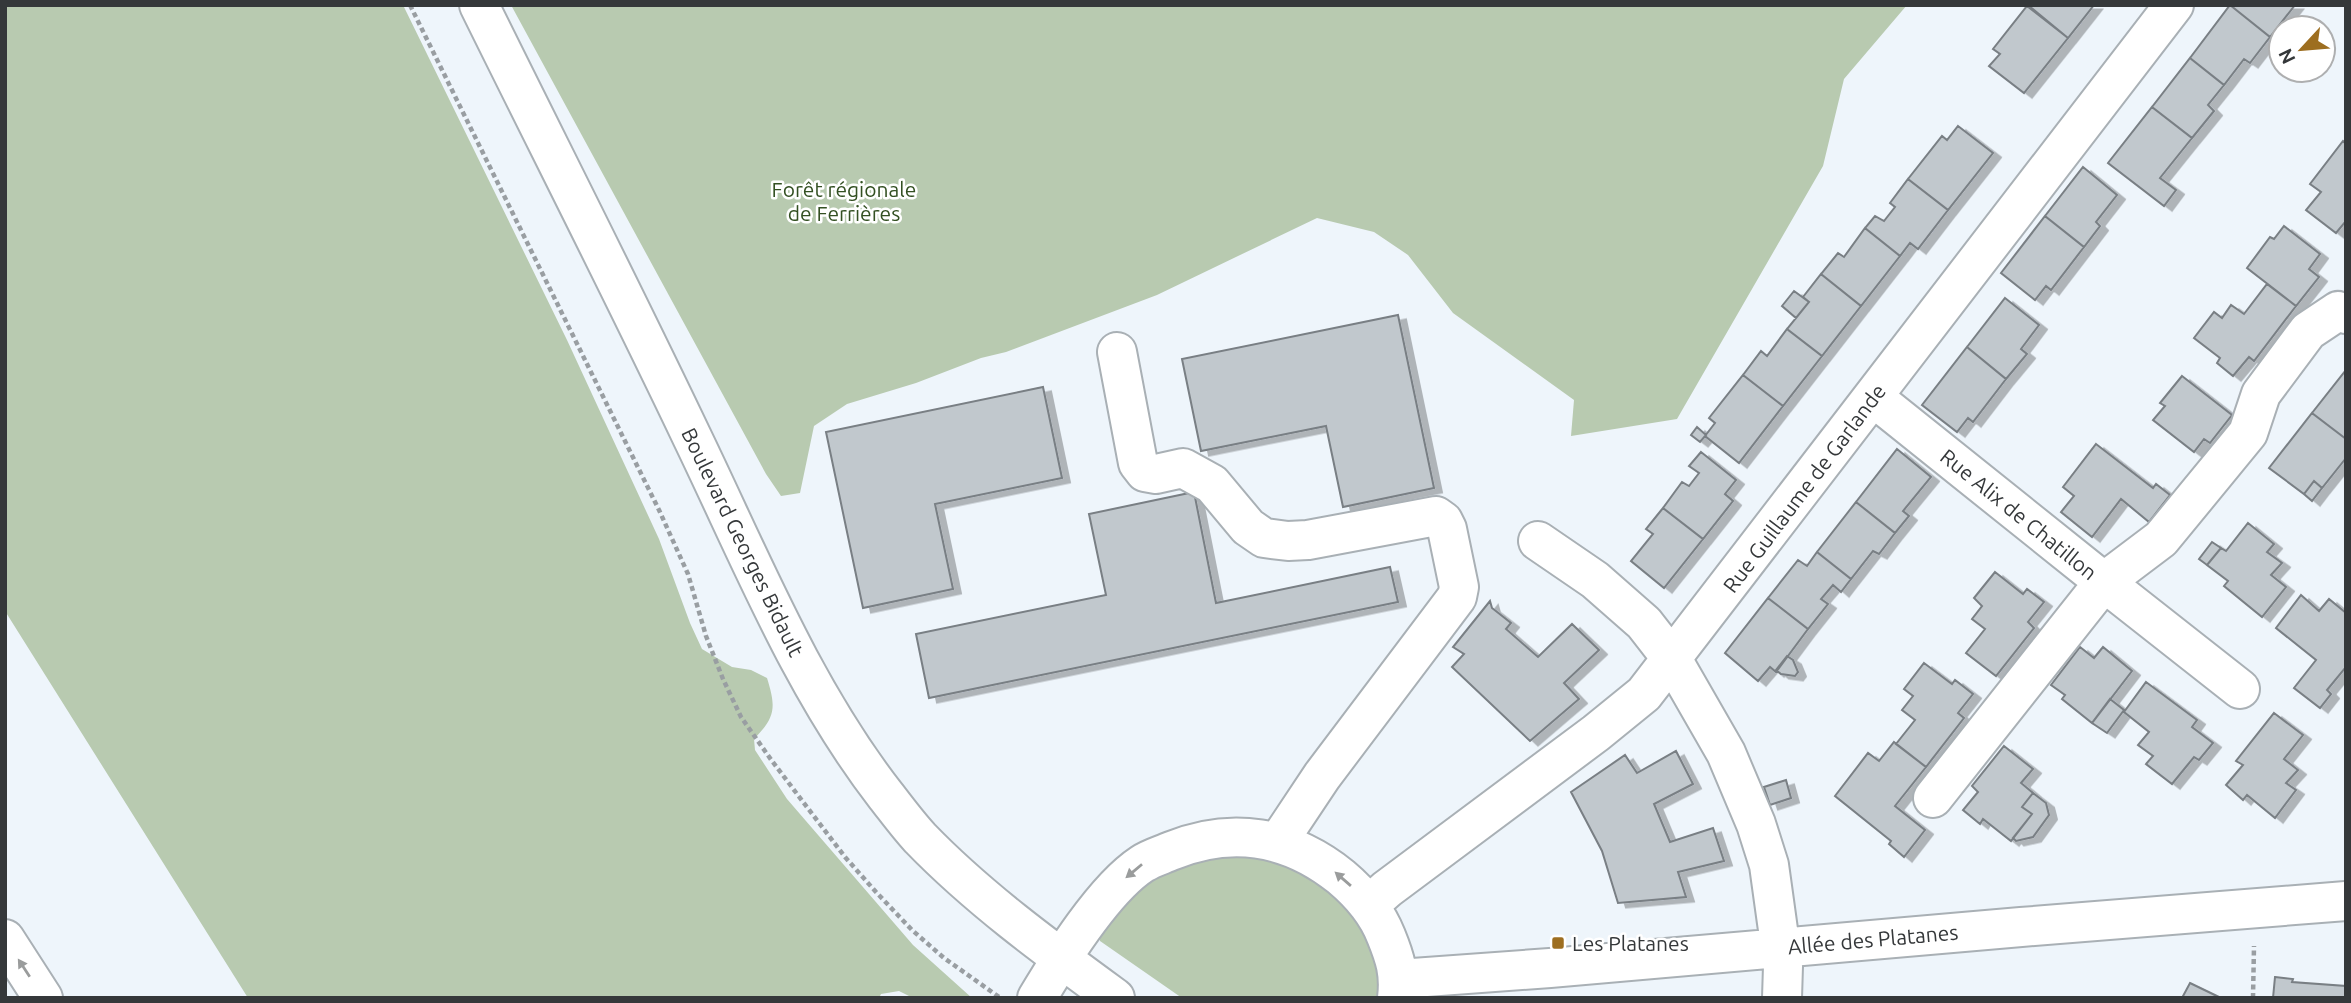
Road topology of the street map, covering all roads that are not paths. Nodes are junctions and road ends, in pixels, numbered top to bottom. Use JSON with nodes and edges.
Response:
{"nodes":[{"id":1,"x":479,"y":5,"type":"edge"},
{"id":2,"x":2174,"y":5,"type":"edge"},
{"id":3,"x":2346,"y":314,"type":"edge"},
{"id":4,"x":1117,"y":352,"type":"dead end"},
{"id":5,"x":1873,"y":397,"type":"junction"},
{"id":6,"x":1538,"y":541,"type":"dead end"},
{"id":7,"x":2104,"y":582,"type":"junction"},
{"id":8,"x":1672,"y":659,"type":"junction"},
{"id":9,"x":2240,"y":689,"type":"dead end"},
{"id":10,"x":1933,"y":798,"type":"dead end"},
{"id":11,"x":1278,"y":842,"type":"junction"},
{"id":12,"x":2346,"y":901,"type":"edge"},
{"id":13,"x":1369,"y":905,"type":"junction"},
{"id":14,"x":5,"y":939,"type":"edge"},
{"id":15,"x":1781,"y":947,"type":"junction"},
{"id":16,"x":1061,"y":958,"type":"junction"},
{"id":17,"x":1398,"y":988,"type":"edge"},
{"id":18,"x":43,"y":998,"type":"edge"},
{"id":19,"x":1037,"y":998,"type":"edge"},
{"id":20,"x":1115,"y":998,"type":"edge"},
{"id":21,"x":1782,"y":998,"type":"edge"}],
"edges":[{"from":1,"to":16,"type":"main road","name":"Boulevard Georges Bidault"},
{"from":2,"to":5,"type":"main road","name":"Rue Guillaume de Garlande"},
{"from":3,"to":7,"type":"main road","name":"Rue Alix de Chatillon"},
{"from":4,"to":11,"type":"main road"},
{"from":5,"to":7,"type":"main road","name":"Rue Alix de Chatillon"},
{"from":5,"to":8,"type":"main road","name":"Rue Guillaume de Garlande"},
{"from":6,"to":8,"type":"main road"},
{"from":7,"to":9,"type":"main road"},
{"from":7,"to":10,"type":"main road"},
{"from":8,"to":13,"type":"main road","name":"Rue Guillaume de Garlande"},
{"from":8,"to":15,"type":"main road"},
{"from":13,"to":11,"type":"main road","one_way":true},
{"from":11,"to":16,"type":"main road","one_way":true},
{"from":12,"to":15,"type":"main road","name":"Allée des Platanes"},
{"from":13,"to":17,"type":"main road"},
{"from":18,"to":14,"type":"main road","one_way":true},
{"from":15,"to":17,"type":"main road","name":"Allée des Platanes"},
{"from":15,"to":21,"type":"main road"},
{"from":16,"to":19,"type":"main road"},
{"from":16,"to":20,"type":"main road","name":"Boulevard Georges Bidault"}]}
